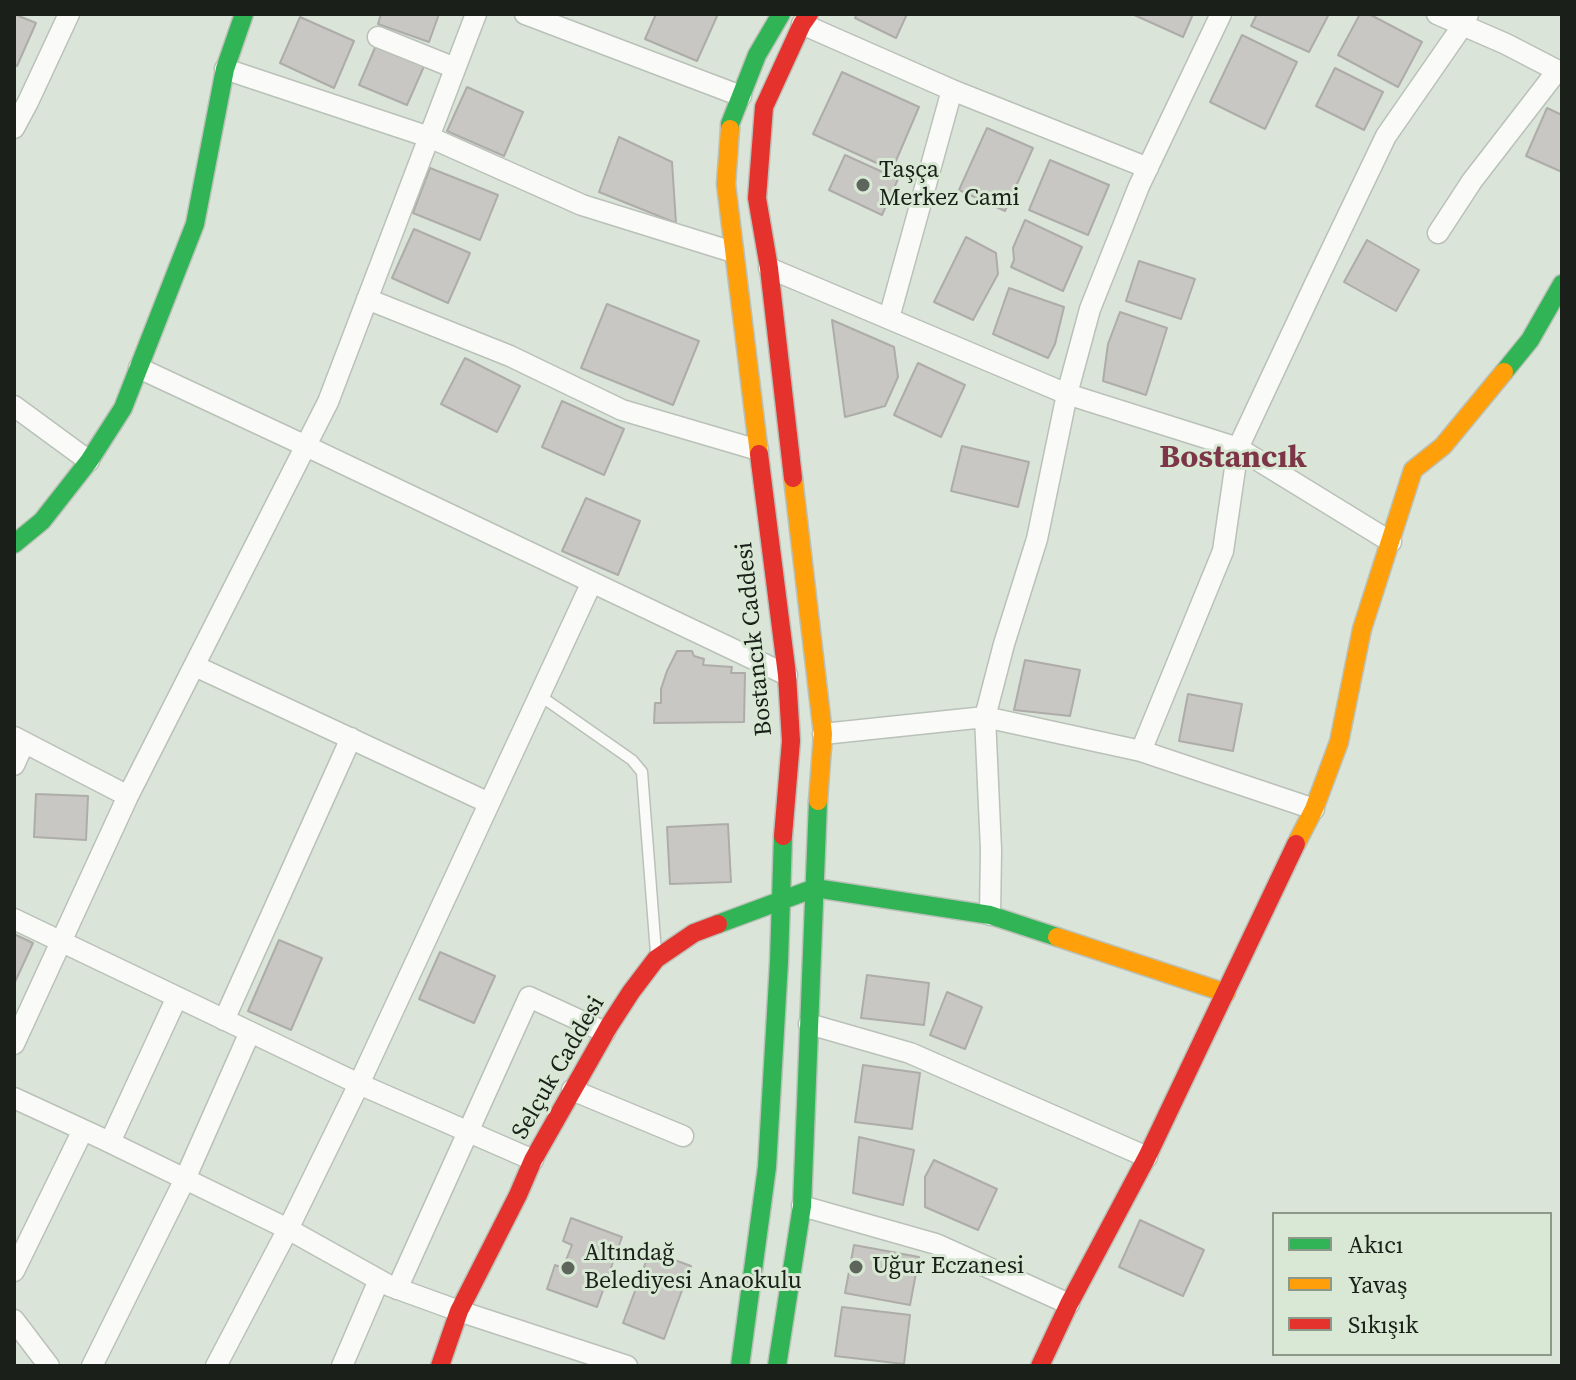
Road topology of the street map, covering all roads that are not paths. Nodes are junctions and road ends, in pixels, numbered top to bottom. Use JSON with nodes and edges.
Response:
{"nodes":[{"id":1,"x":69,"y":14,"type":"edge"},
{"id":2,"x":244,"y":14,"type":"edge"},
{"id":3,"x":476,"y":14,"type":"edge"},
{"id":4,"x":525,"y":14,"type":"edge"},
{"id":5,"x":781,"y":14,"type":"edge"},
{"id":6,"x":1221,"y":14,"type":"edge"},
{"id":7,"x":1437,"y":14,"type":"edge"},
{"id":8,"x":805,"y":19,"type":"edge"},
{"id":9,"x":1466,"y":19,"type":"edge"},
{"id":10,"x":378,"y":37,"type":"dead end"},
{"id":11,"x":455,"y":68,"type":"junction"},
{"id":12,"x":225,"y":69,"type":"junction"},
{"id":13,"x":1560,"y":72,"type":"edge"},
{"id":14,"x":952,"y":90,"type":"junction"},
{"id":15,"x":741,"y":96,"type":"junction"},
{"id":16,"x":14,"y":128,"type":"edge"},
{"id":17,"x":429,"y":137,"type":"junction"},
{"id":18,"x":1148,"y":168,"type":"junction"},
{"id":19,"x":1438,"y":233,"type":"dead end"},
{"id":20,"x":733,"y":252,"type":"junction"},
{"id":21,"x":769,"y":268,"type":"junction"},
{"id":22,"x":1562,"y":284,"type":"edge"},
{"id":23,"x":367,"y":299,"type":"junction"},
{"id":24,"x":889,"y":318,"type":"junction"},
{"id":25,"x":139,"y":368,"type":"junction"},
{"id":26,"x":1067,"y":394,"type":"junction"},
{"id":27,"x":14,"y":406,"type":"edge"},
{"id":28,"x":306,"y":446,"type":"junction"},
{"id":29,"x":1238,"y":448,"type":"junction"},
{"id":30,"x":758,"y":450,"type":"junction"},
{"id":31,"x":89,"y":461,"type":"junction"},
{"id":32,"x":1391,"y":542,"type":"junction"},
{"id":33,"x":14,"y":544,"type":"edge"},
{"id":34,"x":592,"y":582,"type":"junction"},
{"id":35,"x":195,"y":666,"type":"junction"},
{"id":36,"x":787,"y":675,"type":"junction"},
{"id":37,"x":539,"y":695,"type":"junction"},
{"id":38,"x":985,"y":717,"type":"junction"},
{"id":39,"x":823,"y":734,"type":"junction"},
{"id":40,"x":351,"y":738,"type":"junction"},
{"id":41,"x":19,"y":740,"type":"edge"},
{"id":42,"x":1141,"y":751,"type":"junction"},
{"id":43,"x":14,"y":765,"type":"edge"},
{"id":44,"x":128,"y":796,"type":"junction"},
{"id":45,"x":489,"y":803,"type":"junction"},
{"id":46,"x":1314,"y":809,"type":"junction"},
{"id":47,"x":815,"y":888,"type":"junction"},
{"id":48,"x":781,"y":900,"type":"junction"},
{"id":49,"x":990,"y":915,"type":"junction"},
{"id":50,"x":14,"y":919,"type":"edge"},
{"id":51,"x":61,"y":942,"type":"junction"},
{"id":52,"x":656,"y":959,"type":"junction"},
{"id":53,"x":1226,"y":993,"type":"junction"},
{"id":54,"x":177,"y":997,"type":"junction"},
{"id":55,"x":224,"y":1020,"type":"junction"},
{"id":56,"x":809,"y":1024,"type":"junction"},
{"id":57,"x":250,"y":1032,"type":"junction"},
{"id":58,"x":605,"y":1032,"type":"junction"},
{"id":59,"x":14,"y":1044,"type":"edge"},
{"id":60,"x":359,"y":1084,"type":"junction"},
{"id":61,"x":572,"y":1090,"type":"junction"},
{"id":62,"x":14,"y":1098,"type":"edge"},
{"id":63,"x":83,"y":1130,"type":"junction"},
{"id":64,"x":469,"y":1131,"type":"junction"},
{"id":65,"x":683,"y":1136,"type":"dead end"},
{"id":66,"x":110,"y":1142,"type":"junction"},
{"id":67,"x":1147,"y":1157,"type":"junction"},
{"id":68,"x":533,"y":1160,"type":"junction"},
{"id":69,"x":185,"y":1179,"type":"junction"},
{"id":70,"x":802,"y":1206,"type":"junction"},
{"id":71,"x":288,"y":1229,"type":"junction"},
{"id":72,"x":14,"y":1271,"type":"edge"},
{"id":73,"x":388,"y":1284,"type":"junction"},
{"id":74,"x":1069,"y":1304,"type":"junction"},
{"id":75,"x":459,"y":1311,"type":"junction"},
{"id":76,"x":14,"y":1320,"type":"edge"},
{"id":77,"x":49,"y":1366,"type":"edge"},
{"id":78,"x":92,"y":1366,"type":"edge"},
{"id":79,"x":216,"y":1366,"type":"edge"},
{"id":80,"x":342,"y":1366,"type":"edge"},
{"id":81,"x":440,"y":1366,"type":"edge"},
{"id":82,"x":627,"y":1366,"type":"edge"},
{"id":83,"x":740,"y":1366,"type":"edge"},
{"id":84,"x":777,"y":1366,"type":"edge"},
{"id":85,"x":1040,"y":1366,"type":"edge"}],
"edges":[{"from":1,"to":16,"type":"street"},
{"from":2,"to":12,"type":"street"},
{"from":3,"to":11,"type":"street"},
{"from":4,"to":15,"type":"street"},
{"from":5,"to":15,"type":"street","name":"Bostancık Caddesi"},
{"from":6,"to":18,"type":"street"},
{"from":7,"to":9,"type":"street"},
{"from":8,"to":14,"type":"street"},
{"from":8,"to":21,"type":"street"},
{"from":9,"to":13,"type":"street"},
{"from":9,"to":29,"type":"street"},
{"from":10,"to":11,"type":"street"},
{"from":11,"to":17,"type":"street"},
{"from":12,"to":17,"type":"street"},
{"from":12,"to":25,"type":"street"},
{"from":13,"to":19,"type":"street"},
{"from":14,"to":18,"type":"street"},
{"from":14,"to":24,"type":"street"},
{"from":15,"to":20,"type":"street","name":"Bostancık Caddesi"},
{"from":17,"to":20,"type":"street"},
{"from":17,"to":23,"type":"street"},
{"from":18,"to":26,"type":"street"},
{"from":20,"to":30,"type":"street","name":"Bostancık Caddesi"},
{"from":21,"to":24,"type":"street"},
{"from":21,"to":39,"type":"street"},
{"from":22,"to":32,"type":"street"},
{"from":23,"to":28,"type":"street"},
{"from":23,"to":30,"type":"street"},
{"from":24,"to":26,"type":"street"},
{"from":25,"to":28,"type":"street"},
{"from":25,"to":31,"type":"street"},
{"from":26,"to":29,"type":"street"},
{"from":26,"to":38,"type":"street"},
{"from":27,"to":31,"type":"street"},
{"from":28,"to":34,"type":"street"},
{"from":28,"to":35,"type":"street"},
{"from":29,"to":32,"type":"street"},
{"from":29,"to":42,"type":"street"},
{"from":30,"to":36,"type":"street","name":"Bostancık Caddesi"},
{"from":31,"to":33,"type":"street"},
{"from":32,"to":46,"type":"street"},
{"from":34,"to":36,"type":"street"},
{"from":34,"to":37,"type":"street"},
{"from":35,"to":40,"type":"street"},
{"from":35,"to":44,"type":"street"},
{"from":36,"to":48,"type":"street","name":"Bostancık Caddesi"},
{"from":37,"to":45,"type":"street"},
{"from":37,"to":52,"type":"lane"},
{"from":38,"to":39,"type":"street"},
{"from":38,"to":42,"type":"street"},
{"from":38,"to":49,"type":"street"},
{"from":39,"to":47,"type":"street"},
{"from":40,"to":45,"type":"street"},
{"from":40,"to":55,"type":"street"},
{"from":41,"to":43,"type":"street"},
{"from":41,"to":44,"type":"street"},
{"from":42,"to":46,"type":"street"},
{"from":44,"to":51,"type":"street"},
{"from":45,"to":60,"type":"street"},
{"from":46,"to":53,"type":"street"},
{"from":47,"to":48,"type":"street","name":"Selçuk Caddesi"},
{"from":47,"to":49,"type":"street"},
{"from":47,"to":56,"type":"street"},
{"from":48,"to":52,"type":"street","name":"Selçuk Caddesi"},
{"from":48,"to":83,"type":"street","name":"Bostancık Caddesi"},
{"from":49,"to":53,"type":"street"},
{"from":50,"to":51,"type":"street"},
{"from":51,"to":54,"type":"street"},
{"from":51,"to":59,"type":"street"},
{"from":52,"to":58,"type":"street","name":"Selçuk Caddesi"},
{"from":53,"to":67,"type":"street"},
{"from":54,"to":55,"type":"street"},
{"from":54,"to":66,"type":"street"},
{"from":55,"to":57,"type":"street"},
{"from":56,"to":67,"type":"street"},
{"from":56,"to":70,"type":"street"},
{"from":57,"to":60,"type":"street"},
{"from":57,"to":69,"type":"street"},
{"from":58,"to":61,"type":"street","name":"Selçuk Caddesi"},
{"from":58,"to":64,"type":"street"},
{"from":60,"to":64,"type":"street"},
{"from":60,"to":71,"type":"street"},
{"from":61,"to":65,"type":"street"},
{"from":61,"to":68,"type":"street","name":"Selçuk Caddesi"},
{"from":62,"to":63,"type":"street"},
{"from":63,"to":66,"type":"street"},
{"from":63,"to":72,"type":"street"},
{"from":64,"to":68,"type":"street"},
{"from":64,"to":73,"type":"street"},
{"from":66,"to":69,"type":"street"},
{"from":67,"to":74,"type":"street"},
{"from":68,"to":75,"type":"street","name":"Selçuk Caddesi"},
{"from":69,"to":71,"type":"street"},
{"from":69,"to":78,"type":"street"},
{"from":70,"to":74,"type":"street"},
{"from":70,"to":84,"type":"street"},
{"from":71,"to":73,"type":"street"},
{"from":71,"to":79,"type":"street"},
{"from":73,"to":75,"type":"street"},
{"from":73,"to":80,"type":"street"},
{"from":74,"to":85,"type":"street"},
{"from":75,"to":81,"type":"street","name":"Selçuk Caddesi"},
{"from":75,"to":82,"type":"street"},
{"from":76,"to":77,"type":"street"}]}
